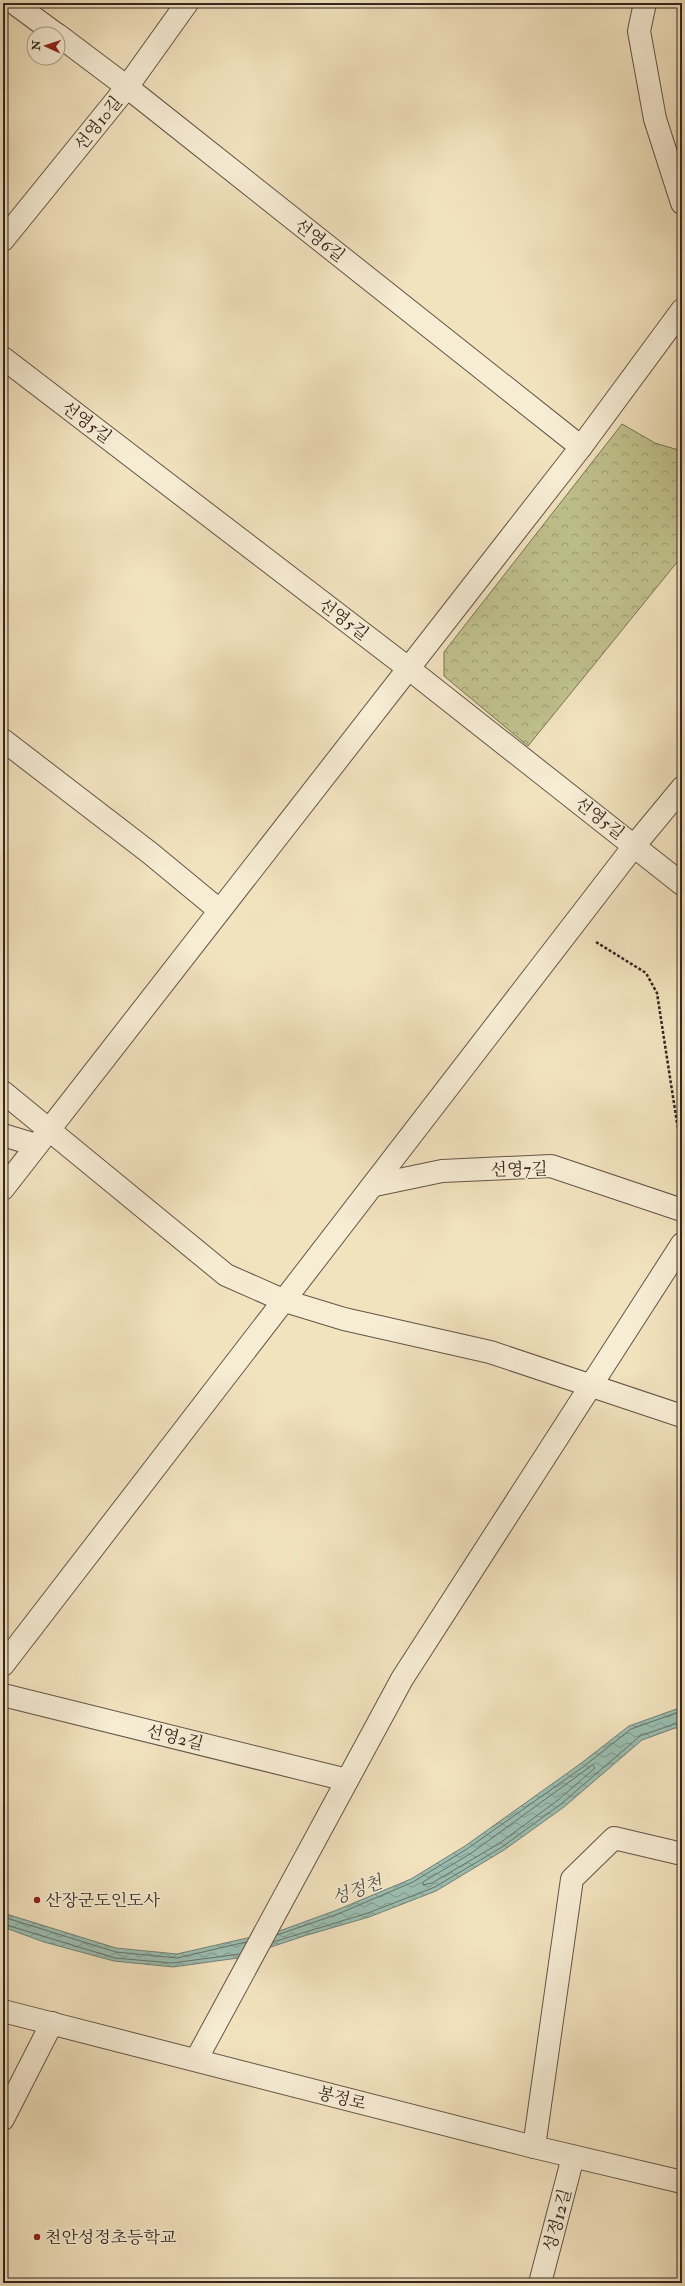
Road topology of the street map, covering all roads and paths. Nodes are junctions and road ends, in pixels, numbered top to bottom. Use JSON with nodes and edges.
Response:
{"nodes":[{"id":1,"x":14,"y":3,"type":"edge"},
{"id":2,"x":188,"y":3,"type":"edge"},
{"id":3,"x":645,"y":3,"type":"edge"},
{"id":4,"x":45,"y":26,"type":"edge"},
{"id":5,"x":66,"y":42,"type":"edge"},
{"id":6,"x":127,"y":87,"type":"junction"},
{"id":7,"x":682,"y":203,"type":"edge"},
{"id":8,"x":3,"y":240,"type":"edge"},
{"id":9,"x":682,"y":310,"type":"edge"},
{"id":10,"x":3,"y":358,"type":"edge"},
{"id":11,"x":581,"y":447,"type":"junction"},
{"id":12,"x":408,"y":668,"type":"junction"},
{"id":13,"x":3,"y":740,"type":"edge"},
{"id":14,"x":682,"y":788,"type":"edge"},
{"id":15,"x":634,"y":846,"type":"junction"},
{"id":16,"x":682,"y":884,"type":"edge"},
{"id":17,"x":219,"y":910,"type":"junction"},
{"id":18,"x":572,"y":928,"type":"junction"},
{"id":19,"x":3,"y":1092,"type":"edge"},
{"id":20,"x":49,"y":1128,"type":"junction"},
{"id":21,"x":3,"y":1135,"type":"edge"},
{"id":22,"x":36,"y":1145,"type":"junction"},
{"id":23,"x":682,"y":1145,"type":"edge"},
{"id":24,"x":375,"y":1185,"type":"junction"},
{"id":25,"x":3,"y":1189,"type":"edge"},
{"id":26,"x":682,"y":1210,"type":"edge"},
{"id":27,"x":682,"y":1244,"type":"edge"},
{"id":28,"x":285,"y":1301,"type":"junction"},
{"id":29,"x":592,"y":1386,"type":"junction"},
{"id":30,"x":682,"y":1416,"type":"edge"},
{"id":31,"x":3,"y":1665,"type":"edge"},
{"id":32,"x":3,"y":1695,"type":"edge"},
{"id":33,"x":347,"y":1780,"type":"junction"},
{"id":34,"x":682,"y":1854,"type":"edge"},
{"id":35,"x":3,"y":2011,"type":"edge"},
{"id":36,"x":52,"y":2024,"type":"junction"},
{"id":37,"x":196,"y":2060,"type":"junction"},
{"id":38,"x":3,"y":2119,"type":"edge"},
{"id":39,"x":534,"y":2147,"type":"junction"},
{"id":40,"x":573,"y":2157,"type":"junction"},
{"id":41,"x":682,"y":2182,"type":"edge"},
{"id":42,"x":540,"y":2283,"type":"edge"}],
"edges":[{"from":1,"to":4,"type":"street","name":"선영6길"},
{"from":2,"to":6,"type":"street","name":"선영10길"},
{"from":3,"to":7,"type":"street"},
{"from":5,"to":6,"type":"street","name":"선영6길"},
{"from":6,"to":8,"type":"street","name":"선영10길"},
{"from":6,"to":11,"type":"street","name":"선영6길"},
{"from":9,"to":11,"type":"street"},
{"from":10,"to":12,"type":"street","name":"선영5길"},
{"from":11,"to":12,"type":"street"},
{"from":12,"to":15,"type":"street","name":"선영5길"},
{"from":12,"to":17,"type":"street"},
{"from":13,"to":17,"type":"street"},
{"from":14,"to":15,"type":"street"},
{"from":15,"to":16,"type":"street","name":"선영5길"},
{"from":15,"to":18,"type":"street"},
{"from":17,"to":20,"type":"street"},
{"from":18,"to":23,"type":"path"},
{"from":18,"to":24,"type":"street"},
{"from":19,"to":20,"type":"street"},
{"from":20,"to":22,"type":"street"},
{"from":20,"to":28,"type":"street"},
{"from":21,"to":22,"type":"street"},
{"from":22,"to":25,"type":"street"},
{"from":24,"to":26,"type":"street","name":"선영7길"},
{"from":24,"to":28,"type":"street"},
{"from":27,"to":29,"type":"street"},
{"from":28,"to":29,"type":"street"},
{"from":28,"to":31,"type":"street"},
{"from":29,"to":30,"type":"street"},
{"from":29,"to":33,"type":"street"},
{"from":32,"to":33,"type":"street","name":"선영2길"},
{"from":33,"to":37,"type":"street"},
{"from":34,"to":39,"type":"street"},
{"from":35,"to":36,"type":"street","name":"봉정로"},
{"from":36,"to":37,"type":"street","name":"봉정로"},
{"from":36,"to":38,"type":"street"},
{"from":37,"to":39,"type":"street","name":"봉정로"},
{"from":39,"to":40,"type":"street","name":"봉정로"},
{"from":40,"to":41,"type":"street","name":"봉정로"},
{"from":40,"to":42,"type":"street","name":"성정12길"}]}
